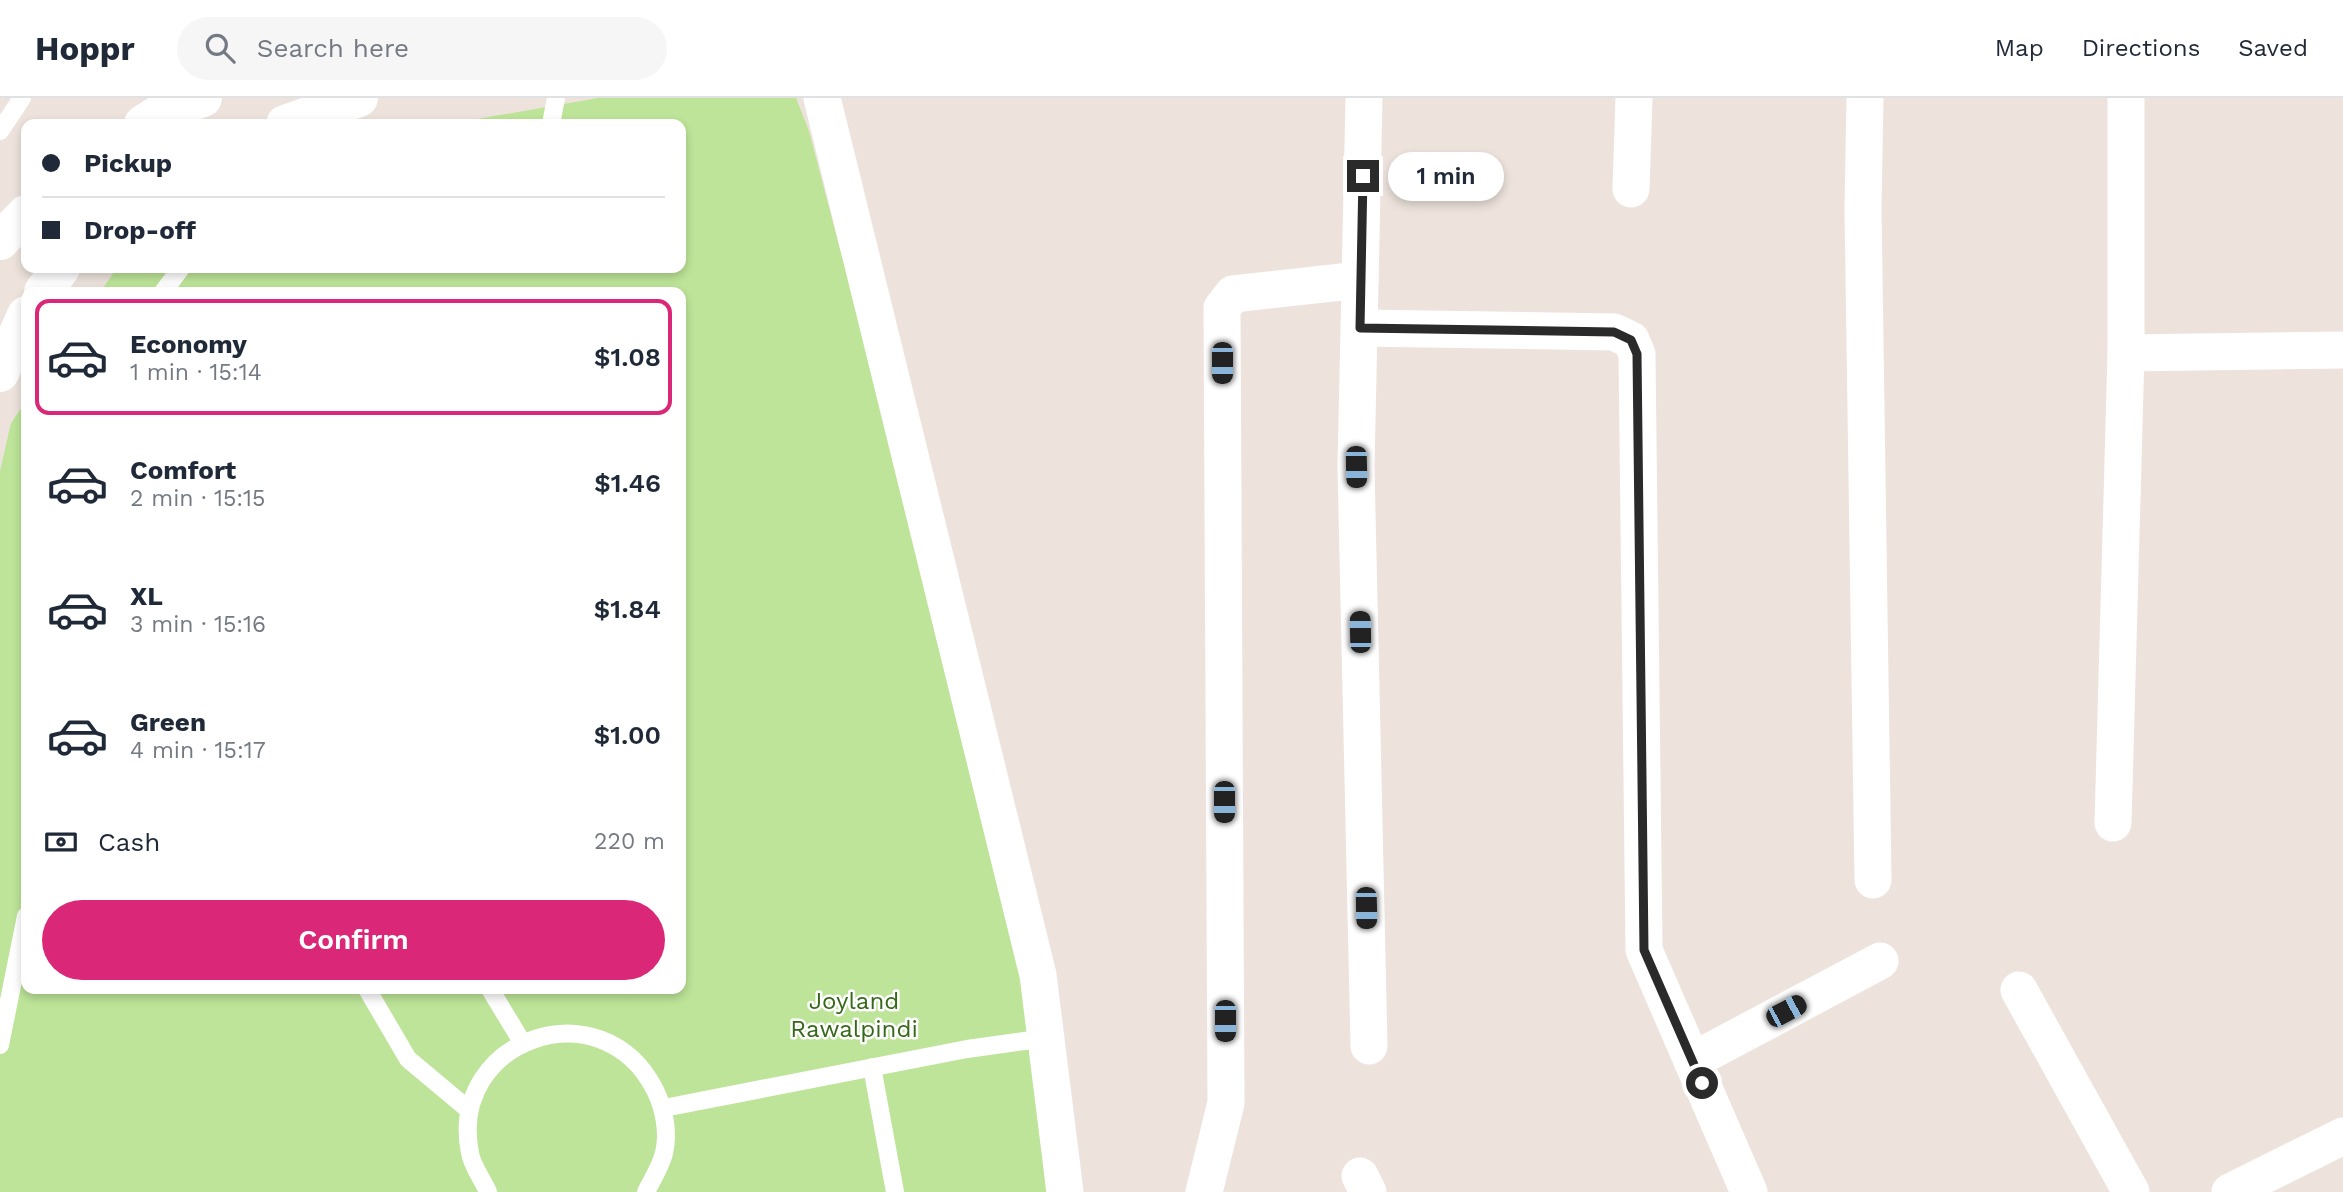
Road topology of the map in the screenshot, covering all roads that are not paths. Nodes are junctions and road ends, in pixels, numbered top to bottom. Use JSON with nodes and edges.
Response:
{"nodes":[{"id":1,"x":22,"y":98,"type":"edge"},
{"id":2,"x":203,"y":98,"type":"edge"},
{"id":3,"x":359,"y":98,"type":"edge"},
{"id":4,"x":556,"y":98,"type":"edge"},
{"id":5,"x":822,"y":98,"type":"edge"},
{"id":6,"x":1364,"y":98,"type":"edge"},
{"id":7,"x":1634,"y":98,"type":"edge"},
{"id":8,"x":1865,"y":98,"type":"edge"},
{"id":9,"x":2126,"y":98,"type":"edge"},
{"id":10,"x":151,"y":119,"type":"edge"},
{"id":11,"x":299,"y":119,"type":"edge"},
{"id":12,"x":552,"y":119,"type":"edge"},
{"id":13,"x":0,"y":131,"type":"edge"},
{"id":14,"x":1631,"y":189,"type":"dead end"},
{"id":15,"x":21,"y":219,"type":"edge"},
{"id":16,"x":0,"y":241,"type":"edge"},
{"id":17,"x":1360,"y":280,"type":"junction"},
{"id":18,"x":21,"y":326,"type":"edge"},
{"id":19,"x":1360,"y":328,"type":"junction"},
{"id":20,"x":2343,"y":349,"type":"edge"},
{"id":21,"x":2126,"y":353,"type":"junction"},
{"id":22,"x":0,"y":373,"type":"edge"},
{"id":23,"x":2113,"y":823,"type":"dead end"},
{"id":24,"x":1873,"y":880,"type":"dead end"},
{"id":25,"x":21,"y":941,"type":"edge"},
{"id":26,"x":1880,"y":961,"type":"dead end"},
{"id":27,"x":2020,"y":990,"type":"dead end"},
{"id":28,"x":370,"y":994,"type":"edge"},
{"id":29,"x":493,"y":994,"type":"edge"},
{"id":30,"x":1046,"y":1038,"type":"junction"},
{"id":31,"x":522,"y":1042,"type":"junction"},
{"id":32,"x":0,"y":1045,"type":"edge"},
{"id":33,"x":1369,"y":1046,"type":"dead end"},
{"id":34,"x":1692,"y":1061,"type":"junction"},
{"id":35,"x":872,"y":1067,"type":"junction"},
{"id":36,"x":664,"y":1108,"type":"junction"},
{"id":37,"x":469,"y":1110,"type":"junction"},
{"id":38,"x":2343,"y":1136,"type":"edge"},
{"id":39,"x":488,"y":1192,"type":"edge"},
{"id":40,"x":646,"y":1192,"type":"edge"},
{"id":41,"x":895,"y":1192,"type":"edge"},
{"id":42,"x":1065,"y":1192,"type":"edge"},
{"id":43,"x":1204,"y":1192,"type":"edge"},
{"id":44,"x":1749,"y":1192,"type":"edge"},
{"id":45,"x":2131,"y":1192,"type":"edge"},
{"id":46,"x":2230,"y":1192,"type":"edge"}],
"edges":[{"from":1,"to":13,"type":"lane"},
{"from":2,"to":10,"type":"main road"},
{"from":3,"to":11,"type":"main road"},
{"from":4,"to":12,"type":"lane"},
{"from":5,"to":30,"type":"street"},
{"from":6,"to":17,"type":"street"},
{"from":7,"to":14,"type":"street"},
{"from":8,"to":24,"type":"street"},
{"from":9,"to":21,"type":"street"},
{"from":15,"to":16,"type":"main road"},
{"from":17,"to":19,"type":"street"},
{"from":17,"to":43,"type":"street"},
{"from":18,"to":22,"type":"main road"},
{"from":19,"to":33,"type":"street"},
{"from":19,"to":34,"type":"street"},
{"from":20,"to":21,"type":"street"},
{"from":21,"to":23,"type":"street"},
{"from":25,"to":32,"type":"lane"},
{"from":26,"to":34,"type":"street"},
{"from":27,"to":45,"type":"street"},
{"from":28,"to":37,"type":"lane"},
{"from":29,"to":31,"type":"lane"},
{"from":30,"to":35,"type":"lane"},
{"from":30,"to":42,"type":"street"},
{"from":31,"to":36,"type":"lane"},
{"from":31,"to":37,"type":"lane"},
{"from":34,"to":44,"type":"street"},
{"from":35,"to":36,"type":"lane"},
{"from":35,"to":41,"type":"lane"},
{"from":36,"to":40,"type":"lane"},
{"from":37,"to":39,"type":"lane"},
{"from":38,"to":46,"type":"street"}]}
